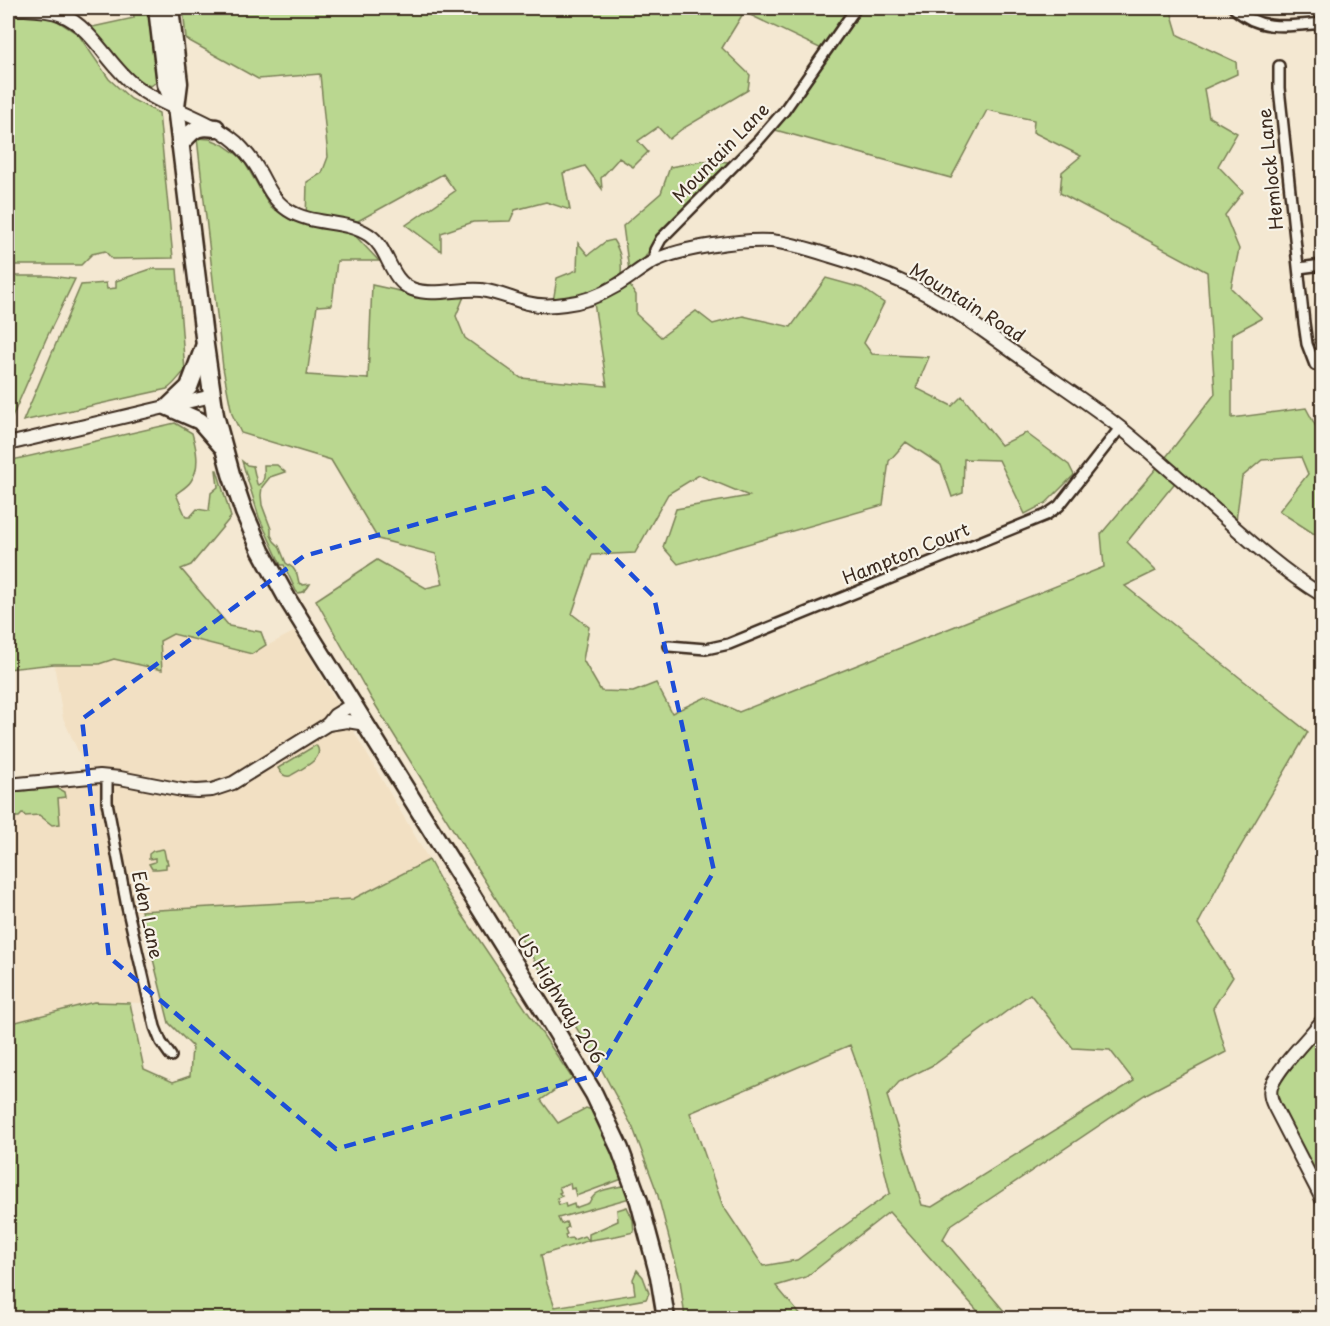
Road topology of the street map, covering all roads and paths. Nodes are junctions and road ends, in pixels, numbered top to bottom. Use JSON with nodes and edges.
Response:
{"nodes":[{"id":1,"x":8,"y":8,"type":"edge"},
{"id":2,"x":157,"y":8,"type":"edge"},
{"id":3,"x":170,"y":8,"type":"edge"},
{"id":4,"x":856,"y":8,"type":"edge"},
{"id":5,"x":1234,"y":8,"type":"edge"},
{"id":6,"x":1323,"y":23,"type":"edge"},
{"id":7,"x":1279,"y":66,"type":"dead end"},
{"id":8,"x":176,"y":107,"type":"junction"},
{"id":9,"x":216,"y":128,"type":"junction"},
{"id":10,"x":180,"y":144,"type":"junction"},
{"id":11,"x":655,"y":261,"type":"junction"},
{"id":12,"x":1323,"y":266,"type":"edge"},
{"id":13,"x":1299,"y":268,"type":"junction"},
{"id":14,"x":204,"y":345,"type":"junction"},
{"id":15,"x":1315,"y":365,"type":"dead end"},
{"id":16,"x":212,"y":396,"type":"junction"},
{"id":17,"x":168,"y":407,"type":"junction"},
{"id":18,"x":1120,"y":428,"type":"junction"},
{"id":19,"x":8,"y":444,"type":"edge"},
{"id":20,"x":224,"y":448,"type":"junction"},
{"id":21,"x":1323,"y":595,"type":"edge"},
{"id":22,"x":669,"y":646,"type":"dead end"},
{"id":23,"x":353,"y":704,"type":"junction"},
{"id":24,"x":328,"y":724,"type":"junction"},
{"id":25,"x":366,"y":724,"type":"junction"},
{"id":26,"x":107,"y":776,"type":"junction"},
{"id":27,"x":8,"y":784,"type":"edge"},
{"id":28,"x":1323,"y":1021,"type":"edge"},
{"id":29,"x":171,"y":1056,"type":"dead end"},
{"id":30,"x":1323,"y":1199,"type":"edge"},
{"id":31,"x":666,"y":1318,"type":"edge"}],
"edges":[{"from":1,"to":8,"type":"street","name":"Mountain Road"},
{"from":2,"to":8,"type":"highway"},
{"from":3,"to":8,"type":"highway"},
{"from":4,"to":11,"type":"street","name":"Mountain Lane"},
{"from":5,"to":6,"type":"street"},
{"from":7,"to":13,"type":"street","name":"Hemlock Lane"},
{"from":8,"to":9,"type":"street","name":"Mountain Road"},
{"from":8,"to":10,"type":"highway","name":"US Highway 206"},
{"from":9,"to":10,"type":"highway"},
{"from":9,"to":11,"type":"street","name":"Mountain Road"},
{"from":10,"to":14,"type":"highway","name":"US Highway 206"},
{"from":11,"to":18,"type":"street","name":"Mountain Road"},
{"from":12,"to":13,"type":"street"},
{"from":13,"to":15,"type":"street","name":"Hemlock Lane"},
{"from":14,"to":16,"type":"highway","name":"US Highway 206"},
{"from":14,"to":17,"type":"highway"},
{"from":16,"to":17,"type":"street"},
{"from":16,"to":20,"type":"highway","name":"US Highway 206"},
{"from":17,"to":19,"type":"street"},
{"from":17,"to":20,"type":"highway"},
{"from":18,"to":21,"type":"street","name":"Mountain Road"},
{"from":18,"to":22,"type":"street","name":"Hampton Court"},
{"from":20,"to":23,"type":"highway","name":"US Highway 206"},
{"from":23,"to":24,"type":"street"},
{"from":23,"to":25,"type":"highway","name":"US Highway 206"},
{"from":24,"to":25,"type":"street"},
{"from":24,"to":26,"type":"street"},
{"from":25,"to":31,"type":"highway","name":"US Highway 206"},
{"from":26,"to":27,"type":"street"},
{"from":26,"to":29,"type":"street","name":"Eden Lane"},
{"from":28,"to":30,"type":"street"}]}
